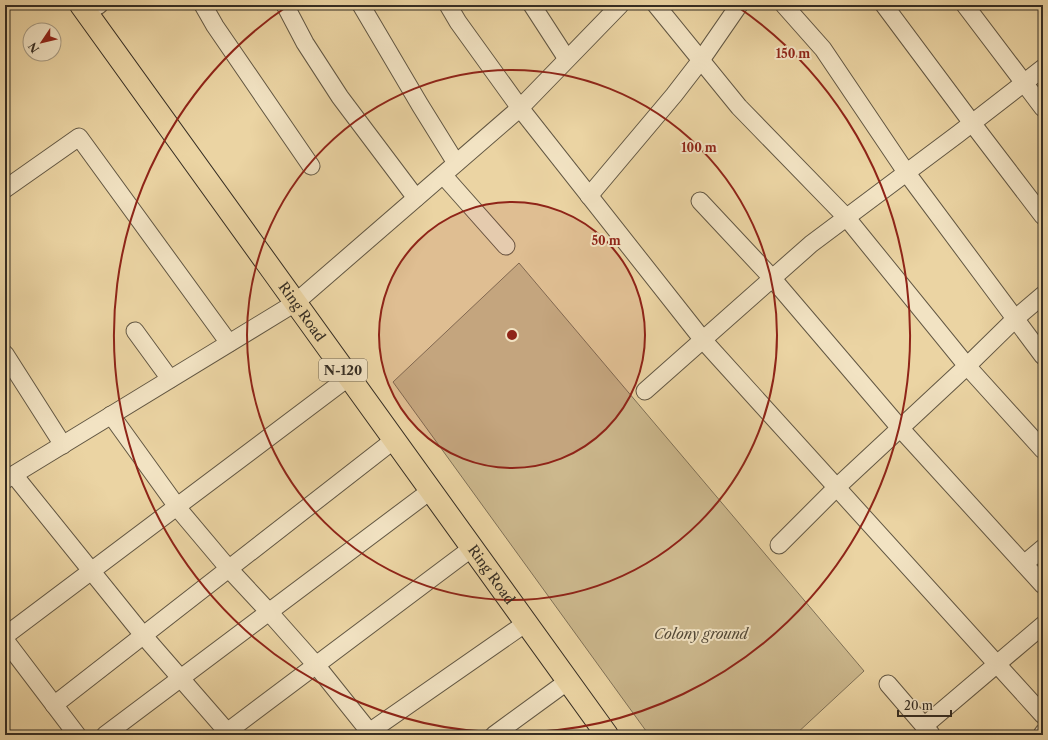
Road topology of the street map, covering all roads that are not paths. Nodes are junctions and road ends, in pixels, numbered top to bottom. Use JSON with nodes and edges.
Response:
{"nodes":[{"id":1,"x":203,"y":5,"type":"edge"},
{"id":2,"x":285,"y":5,"type":"edge"},
{"id":3,"x":361,"y":5,"type":"edge"},
{"id":4,"x":448,"y":5,"type":"edge"},
{"id":5,"x":532,"y":5,"type":"edge"},
{"id":6,"x":620,"y":5,"type":"edge"},
{"id":7,"x":656,"y":5,"type":"edge"},
{"id":8,"x":739,"y":5,"type":"edge"},
{"id":9,"x":784,"y":5,"type":"edge"},
{"id":10,"x":884,"y":5,"type":"edge"},
{"id":11,"x":965,"y":5,"type":"edge"},
{"id":12,"x":89,"y":7,"type":"edge"},
{"id":13,"x":567,"y":59,"type":"junction"},
{"id":14,"x":701,"y":60,"type":"junction"},
{"id":15,"x":1043,"y":68,"type":"edge"},
{"id":16,"x":1024,"y":82,"type":"junction"},
{"id":17,"x":520,"y":108,"type":"junction"},
{"id":18,"x":1043,"y":108,"type":"edge"},
{"id":19,"x":972,"y":123,"type":"junction"},
{"id":20,"x":456,"y":163,"type":"junction"},
{"id":21,"x":311,"y":166,"type":"dead end"},
{"id":22,"x":906,"y":172,"type":"junction"},
{"id":23,"x":443,"y":175,"type":"junction"},
{"id":24,"x":5,"y":189,"type":"edge"},
{"id":25,"x":589,"y":196,"type":"junction"},
{"id":26,"x":416,"y":198,"type":"junction"},
{"id":27,"x":700,"y":200,"type":"dead end"},
{"id":28,"x":1043,"y":216,"type":"edge"},
{"id":29,"x":846,"y":217,"type":"junction"},
{"id":30,"x":506,"y":246,"type":"dead end"},
{"id":31,"x":772,"y":278,"type":"junction"},
{"id":32,"x":1043,"y":295,"type":"edge"},
{"id":33,"x":295,"y":302,"type":"junction"},
{"id":34,"x":1016,"y":318,"type":"junction"},
{"id":35,"x":135,"y":331,"type":"dead end"},
{"id":36,"x":703,"y":340,"type":"junction"},
{"id":37,"x":229,"y":343,"type":"junction"},
{"id":38,"x":5,"y":354,"type":"edge"},
{"id":39,"x":1043,"y":356,"type":"edge"},
{"id":40,"x":967,"y":366,"type":"junction"},
{"id":41,"x":348,"y":378,"type":"junction"},
{"id":42,"x":170,"y":379,"type":"junction"},
{"id":43,"x":645,"y":392,"type":"dead end"},
{"id":44,"x":111,"y":415,"type":"junction"},
{"id":45,"x":900,"y":428,"type":"junction"},
{"id":46,"x":394,"y":440,"type":"junction"},
{"id":47,"x":63,"y":445,"type":"junction"},
{"id":48,"x":1043,"y":450,"type":"edge"},
{"id":49,"x":10,"y":478,"type":"edge"},
{"id":50,"x":837,"y":488,"type":"junction"},
{"id":51,"x":430,"y":491,"type":"junction"},
{"id":52,"x":177,"y":506,"type":"junction"},
{"id":53,"x":780,"y":545,"type":"dead end"},
{"id":54,"x":472,"y":548,"type":"junction"},
{"id":55,"x":1043,"y":548,"type":"edge"},
{"id":56,"x":1024,"y":564,"type":"junction"},
{"id":57,"x":229,"y":569,"type":"junction"},
{"id":58,"x":91,"y":571,"type":"junction"},
{"id":59,"x":1043,"y":585,"type":"edge"},
{"id":60,"x":269,"y":612,"type":"junction"},
{"id":61,"x":526,"y":623,"type":"junction"},
{"id":62,"x":1043,"y":625,"type":"edge"},
{"id":63,"x":143,"y":635,"type":"junction"},
{"id":64,"x":7,"y":646,"type":"edge"},
{"id":65,"x":316,"y":665,"type":"junction"},
{"id":66,"x":997,"y":665,"type":"junction"},
{"id":67,"x":181,"y":678,"type":"junction"},
{"id":68,"x":568,"y":681,"type":"junction"},
{"id":69,"x":888,"y":684,"type":"dead end"},
{"id":70,"x":54,"y":705,"type":"junction"},
{"id":71,"x":1043,"y":715,"type":"edge"},
{"id":72,"x":928,"y":731,"type":"edge"},
{"id":73,"x":602,"y":733,"type":"edge"},
{"id":74,"x":227,"y":734,"type":"edge"},
{"id":75,"x":369,"y":734,"type":"edge"},
{"id":76,"x":77,"y":735,"type":"edge"},
{"id":77,"x":104,"y":735,"type":"edge"},
{"id":78,"x":494,"y":735,"type":"edge"}],
"edges":[{"from":1,"to":21,"type":"street"},
{"from":2,"to":26,"type":"street"},
{"from":3,"to":20,"type":"street"},
{"from":4,"to":17,"type":"street"},
{"from":5,"to":13,"type":"street"},
{"from":6,"to":13,"type":"street"},
{"from":7,"to":14,"type":"street"},
{"from":8,"to":14,"type":"street"},
{"from":9,"to":22,"type":"street"},
{"from":10,"to":19,"type":"street"},
{"from":11,"to":16,"type":"street"},
{"from":12,"to":33,"type":"highway","name":"Ring Road","number":"N-120"},
{"from":13,"to":17,"type":"street"},
{"from":14,"to":25,"type":"street"},
{"from":14,"to":29,"type":"street"},
{"from":15,"to":16,"type":"street"},
{"from":16,"to":18,"type":"street"},
{"from":16,"to":19,"type":"street"},
{"from":17,"to":20,"type":"street"},
{"from":17,"to":25,"type":"street"},
{"from":19,"to":22,"type":"street"},
{"from":19,"to":28,"type":"street"},
{"from":20,"to":23,"type":"street"},
{"from":22,"to":29,"type":"street"},
{"from":22,"to":34,"type":"street"},
{"from":23,"to":26,"type":"street"},
{"from":23,"to":30,"type":"street"},
{"from":24,"to":37,"type":"street"},
{"from":25,"to":36,"type":"street"},
{"from":26,"to":33,"type":"street"},
{"from":27,"to":31,"type":"street"},
{"from":29,"to":31,"type":"street"},
{"from":29,"to":40,"type":"street"},
{"from":31,"to":36,"type":"street"},
{"from":31,"to":45,"type":"street"},
{"from":32,"to":34,"type":"street"},
{"from":33,"to":37,"type":"street"},
{"from":33,"to":41,"type":"highway","name":"Ring Road","number":"N-120"},
{"from":34,"to":39,"type":"street"},
{"from":34,"to":40,"type":"street"},
{"from":35,"to":42,"type":"street"},
{"from":36,"to":43,"type":"street"},
{"from":36,"to":50,"type":"street"},
{"from":37,"to":42,"type":"street"},
{"from":38,"to":47,"type":"street"},
{"from":40,"to":45,"type":"street"},
{"from":40,"to":48,"type":"street"},
{"from":41,"to":46,"type":"highway","name":"Ring Road","number":"N-120"},
{"from":41,"to":52,"type":"street"},
{"from":42,"to":44,"type":"street"},
{"from":44,"to":47,"type":"street"},
{"from":44,"to":52,"type":"street"},
{"from":45,"to":50,"type":"street"},
{"from":45,"to":56,"type":"street"},
{"from":46,"to":51,"type":"highway","name":"Ring Road","number":"N-120"},
{"from":46,"to":57,"type":"street"},
{"from":47,"to":49,"type":"street"},
{"from":49,"to":58,"type":"street"},
{"from":50,"to":53,"type":"street"},
{"from":50,"to":66,"type":"street"},
{"from":51,"to":54,"type":"highway","name":"Ring Road","number":"N-120"},
{"from":51,"to":60,"type":"street"},
{"from":52,"to":57,"type":"street"},
{"from":52,"to":58,"type":"street"},
{"from":54,"to":61,"type":"highway","name":"Ring Road","number":"N-120"},
{"from":54,"to":65,"type":"street"},
{"from":55,"to":56,"type":"street"},
{"from":56,"to":59,"type":"street"},
{"from":57,"to":60,"type":"street"},
{"from":57,"to":63,"type":"street"},
{"from":58,"to":63,"type":"street"},
{"from":58,"to":64,"type":"street"},
{"from":60,"to":65,"type":"street"},
{"from":60,"to":67,"type":"street"},
{"from":61,"to":68,"type":"highway","name":"Ring Road","number":"N-120"},
{"from":61,"to":75,"type":"street"},
{"from":62,"to":66,"type":"street"},
{"from":63,"to":67,"type":"street"},
{"from":63,"to":70,"type":"street"},
{"from":64,"to":70,"type":"street"},
{"from":65,"to":74,"type":"street"},
{"from":65,"to":75,"type":"street"},
{"from":66,"to":71,"type":"street"},
{"from":66,"to":72,"type":"street"},
{"from":67,"to":74,"type":"street"},
{"from":67,"to":77,"type":"street"},
{"from":68,"to":73,"type":"highway","name":"Ring Road","number":"N-120"},
{"from":68,"to":78,"type":"street"},
{"from":69,"to":72,"type":"street"},
{"from":70,"to":76,"type":"street"}]}
